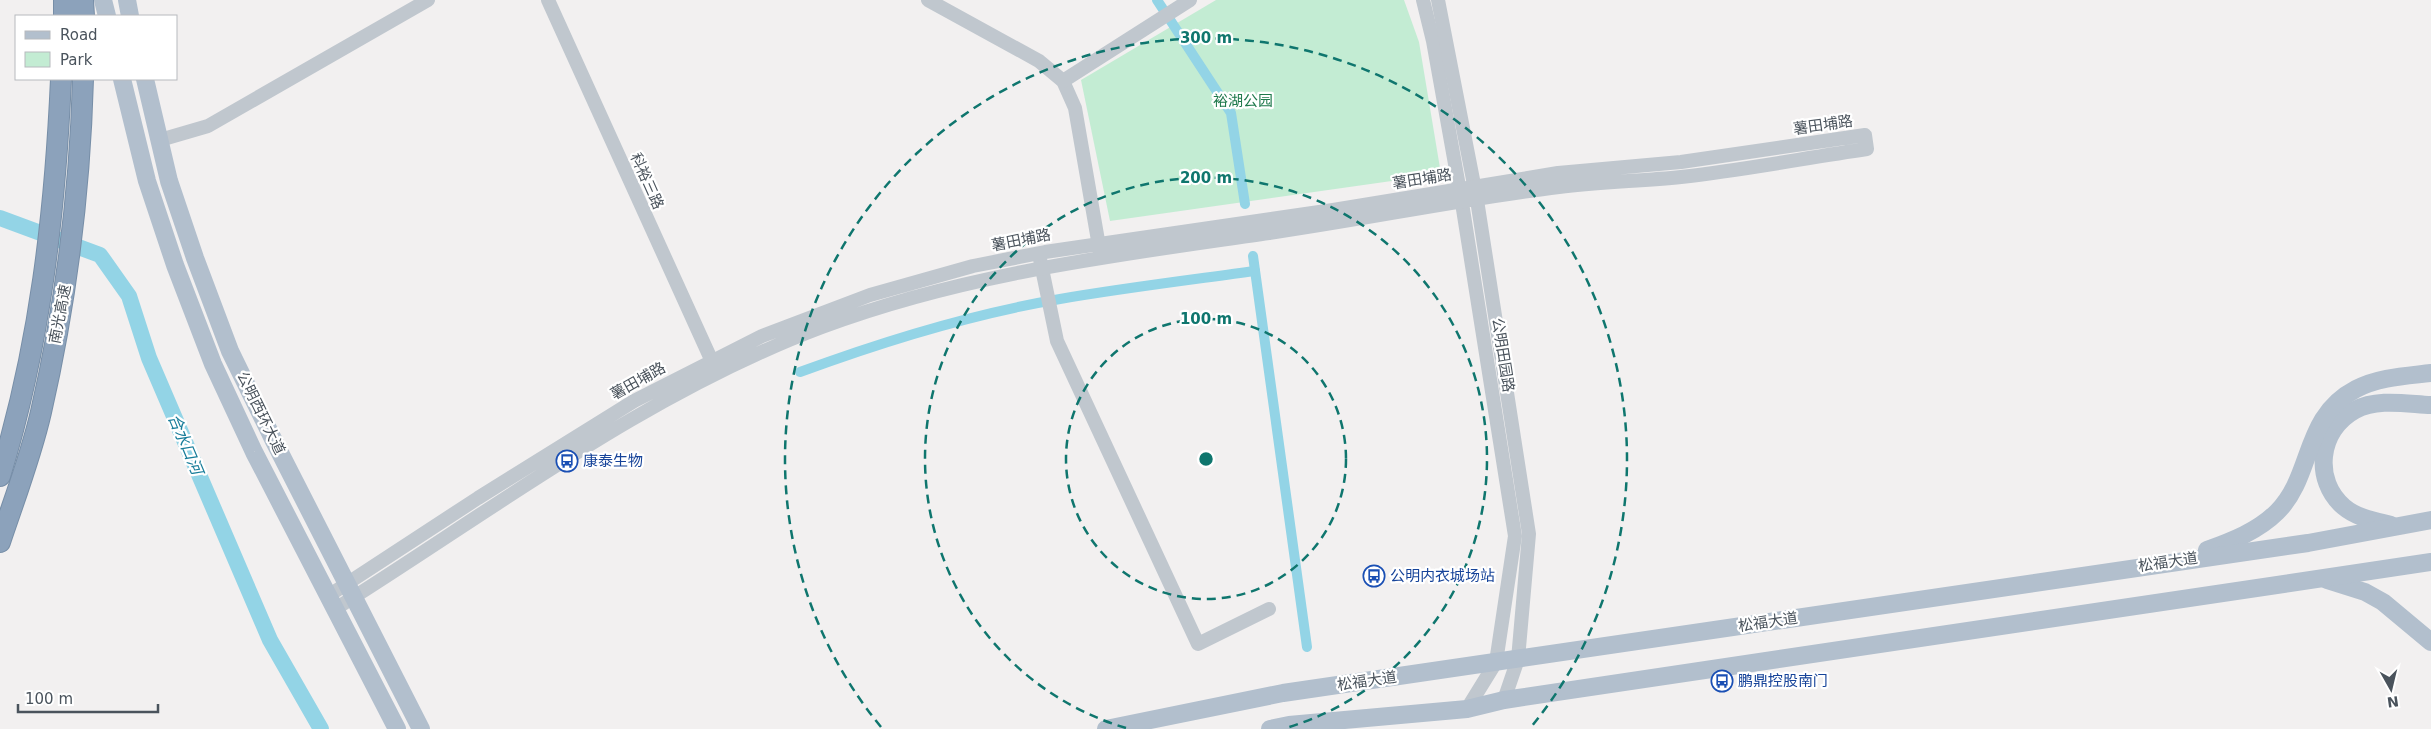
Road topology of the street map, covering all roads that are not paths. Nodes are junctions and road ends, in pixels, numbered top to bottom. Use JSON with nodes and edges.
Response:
{"nodes":[{"id":1,"x":64,"y":0,"type":"edge"},
{"id":2,"x":83,"y":0,"type":"edge"},
{"id":3,"x":102,"y":0,"type":"edge"},
{"id":4,"x":126,"y":0,"type":"edge"},
{"id":5,"x":428,"y":0,"type":"edge"},
{"id":6,"x":548,"y":0,"type":"edge"},
{"id":7,"x":928,"y":0,"type":"edge"},
{"id":8,"x":1190,"y":0,"type":"edge"},
{"id":9,"x":1424,"y":0,"type":"edge"},
{"id":10,"x":1438,"y":0,"type":"edge"},
{"id":11,"x":64,"y":15,"type":"edge"},
{"id":12,"x":84,"y":15,"type":"edge"},
{"id":13,"x":107,"y":15,"type":"edge"},
{"id":14,"x":130,"y":15,"type":"edge"},
{"id":15,"x":61,"y":80,"type":"edge"},
{"id":16,"x":83,"y":80,"type":"edge"},
{"id":17,"x":122,"y":80,"type":"edge"},
{"id":18,"x":145,"y":80,"type":"edge"},
{"id":19,"x":1063,"y":81,"type":"junction"},
{"id":20,"x":160,"y":140,"type":"junction"},
{"id":21,"x":1475,"y":186,"type":"junction"},
{"id":22,"x":1459,"y":189,"type":"junction"},
{"id":23,"x":1478,"y":200,"type":"junction"},
{"id":24,"x":1462,"y":203,"type":"junction"},
{"id":25,"x":1099,"y":244,"type":"junction"},
{"id":26,"x":1039,"y":253,"type":"junction"},
{"id":27,"x":1101,"y":258,"type":"junction"},
{"id":28,"x":1041,"y":267,"type":"junction"},
{"id":29,"x":711,"y":361,"type":"junction"},
{"id":30,"x":2431,"y":373,"type":"edge"},
{"id":31,"x":718,"y":374,"type":"junction"},
{"id":32,"x":2431,"y":393,"type":"edge"},
{"id":33,"x":2373,"y":404,"type":"junction"},
{"id":34,"x":2431,"y":405,"type":"edge"},
{"id":35,"x":0,"y":476,"type":"edge"},
{"id":36,"x":2431,"y":520,"type":"edge"},
{"id":37,"x":2394,"y":526,"type":"junction"},
{"id":38,"x":0,"y":542,"type":"edge"},
{"id":39,"x":2173,"y":561,"type":"junction"},
{"id":40,"x":2431,"y":562,"type":"edge"},
{"id":41,"x":2321,"y":579,"type":"junction"},
{"id":42,"x":350,"y":591,"type":"junction"},
{"id":43,"x":332,"y":603,"type":"junction"},
{"id":44,"x":1269,"y":609,"type":"dead end"},
{"id":45,"x":2431,"y":642,"type":"edge"},
{"id":46,"x":1518,"y":659,"type":"junction"},
{"id":47,"x":1496,"y":662,"type":"junction"},
{"id":48,"x":1504,"y":700,"type":"junction"},
{"id":49,"x":1467,"y":709,"type":"junction"},
{"id":50,"x":397,"y":729,"type":"edge"},
{"id":51,"x":421,"y":729,"type":"edge"},
{"id":52,"x":1106,"y":729,"type":"edge"},
{"id":53,"x":1270,"y":729,"type":"edge"}],
"edges":[{"from":1,"to":11,"type":"highway"},
{"from":2,"to":12,"type":"highway"},
{"from":3,"to":13,"type":"main road"},
{"from":4,"to":14,"type":"main road"},
{"from":5,"to":20,"type":"street"},
{"from":6,"to":29,"type":"street","name":"科裕三路"},
{"from":7,"to":19,"type":"street"},
{"from":8,"to":19,"type":"street"},
{"from":9,"to":22,"type":"street","name":"公明田园路"},
{"from":10,"to":21,"type":"street","name":"公明田园路"},
{"from":15,"to":35,"type":"highway","name":"南光高速"},
{"from":16,"to":38,"type":"highway","name":"南光高速"},
{"from":17,"to":43,"type":"main road","name":"公明西环大道"},
{"from":18,"to":20,"type":"main road","name":"公明西环大道"},
{"from":19,"to":25,"type":"street"},
{"from":20,"to":42,"type":"main road","name":"公明西环大道"},
{"from":21,"to":22,"type":"street","name":"薯田埔路"},
{"from":21,"to":23,"type":"street","name":"公明田园路"},
{"from":21,"to":23,"type":"street","name":"薯田埔路"},
{"from":22,"to":24,"type":"street","name":"公明田园路"},
{"from":22,"to":25,"type":"street","name":"薯田埔路"},
{"from":23,"to":24,"type":"street","name":"薯田埔路"},
{"from":23,"to":46,"type":"street","name":"公明田园路"},
{"from":24,"to":27,"type":"street","name":"薯田埔路"},
{"from":24,"to":47,"type":"street","name":"公明田园路"},
{"from":25,"to":26,"type":"street","name":"薯田埔路"},
{"from":25,"to":27,"type":"street"},
{"from":26,"to":28,"type":"street"},
{"from":26,"to":29,"type":"street","name":"薯田埔路"},
{"from":27,"to":28,"type":"street","name":"薯田埔路"},
{"from":28,"to":31,"type":"street","name":"薯田埔路"},
{"from":28,"to":44,"type":"street"},
{"from":29,"to":31,"type":"street","name":"科裕三路"},
{"from":29,"to":42,"type":"street","name":"薯田埔路"},
{"from":30,"to":39,"type":"main road"},
{"from":31,"to":42,"type":"street","name":"薯田埔路"},
{"from":32,"to":33,"type":"main road"},
{"from":33,"to":34,"type":"main road"},
{"from":33,"to":37,"type":"main road"},
{"from":36,"to":37,"type":"main road","name":"松福大道"},
{"from":37,"to":39,"type":"main road","name":"松福大道"},
{"from":39,"to":46,"type":"main road","name":"松福大道"},
{"from":40,"to":41,"type":"main road"},
{"from":41,"to":45,"type":"main road"},
{"from":41,"to":48,"type":"main road"},
{"from":42,"to":43,"type":"street","name":"薯田埔路"},
{"from":42,"to":51,"type":"main road","name":"公明西环大道"},
{"from":43,"to":50,"type":"main road","name":"公明西环大道"},
{"from":46,"to":47,"type":"main road","name":"松福大道"},
{"from":46,"to":48,"type":"street","name":"公明田园路"},
{"from":47,"to":49,"type":"street","name":"公明田园路"},
{"from":47,"to":52,"type":"main road","name":"松福大道"},
{"from":48,"to":49,"type":"main road"},
{"from":49,"to":53,"type":"main road"}]}
